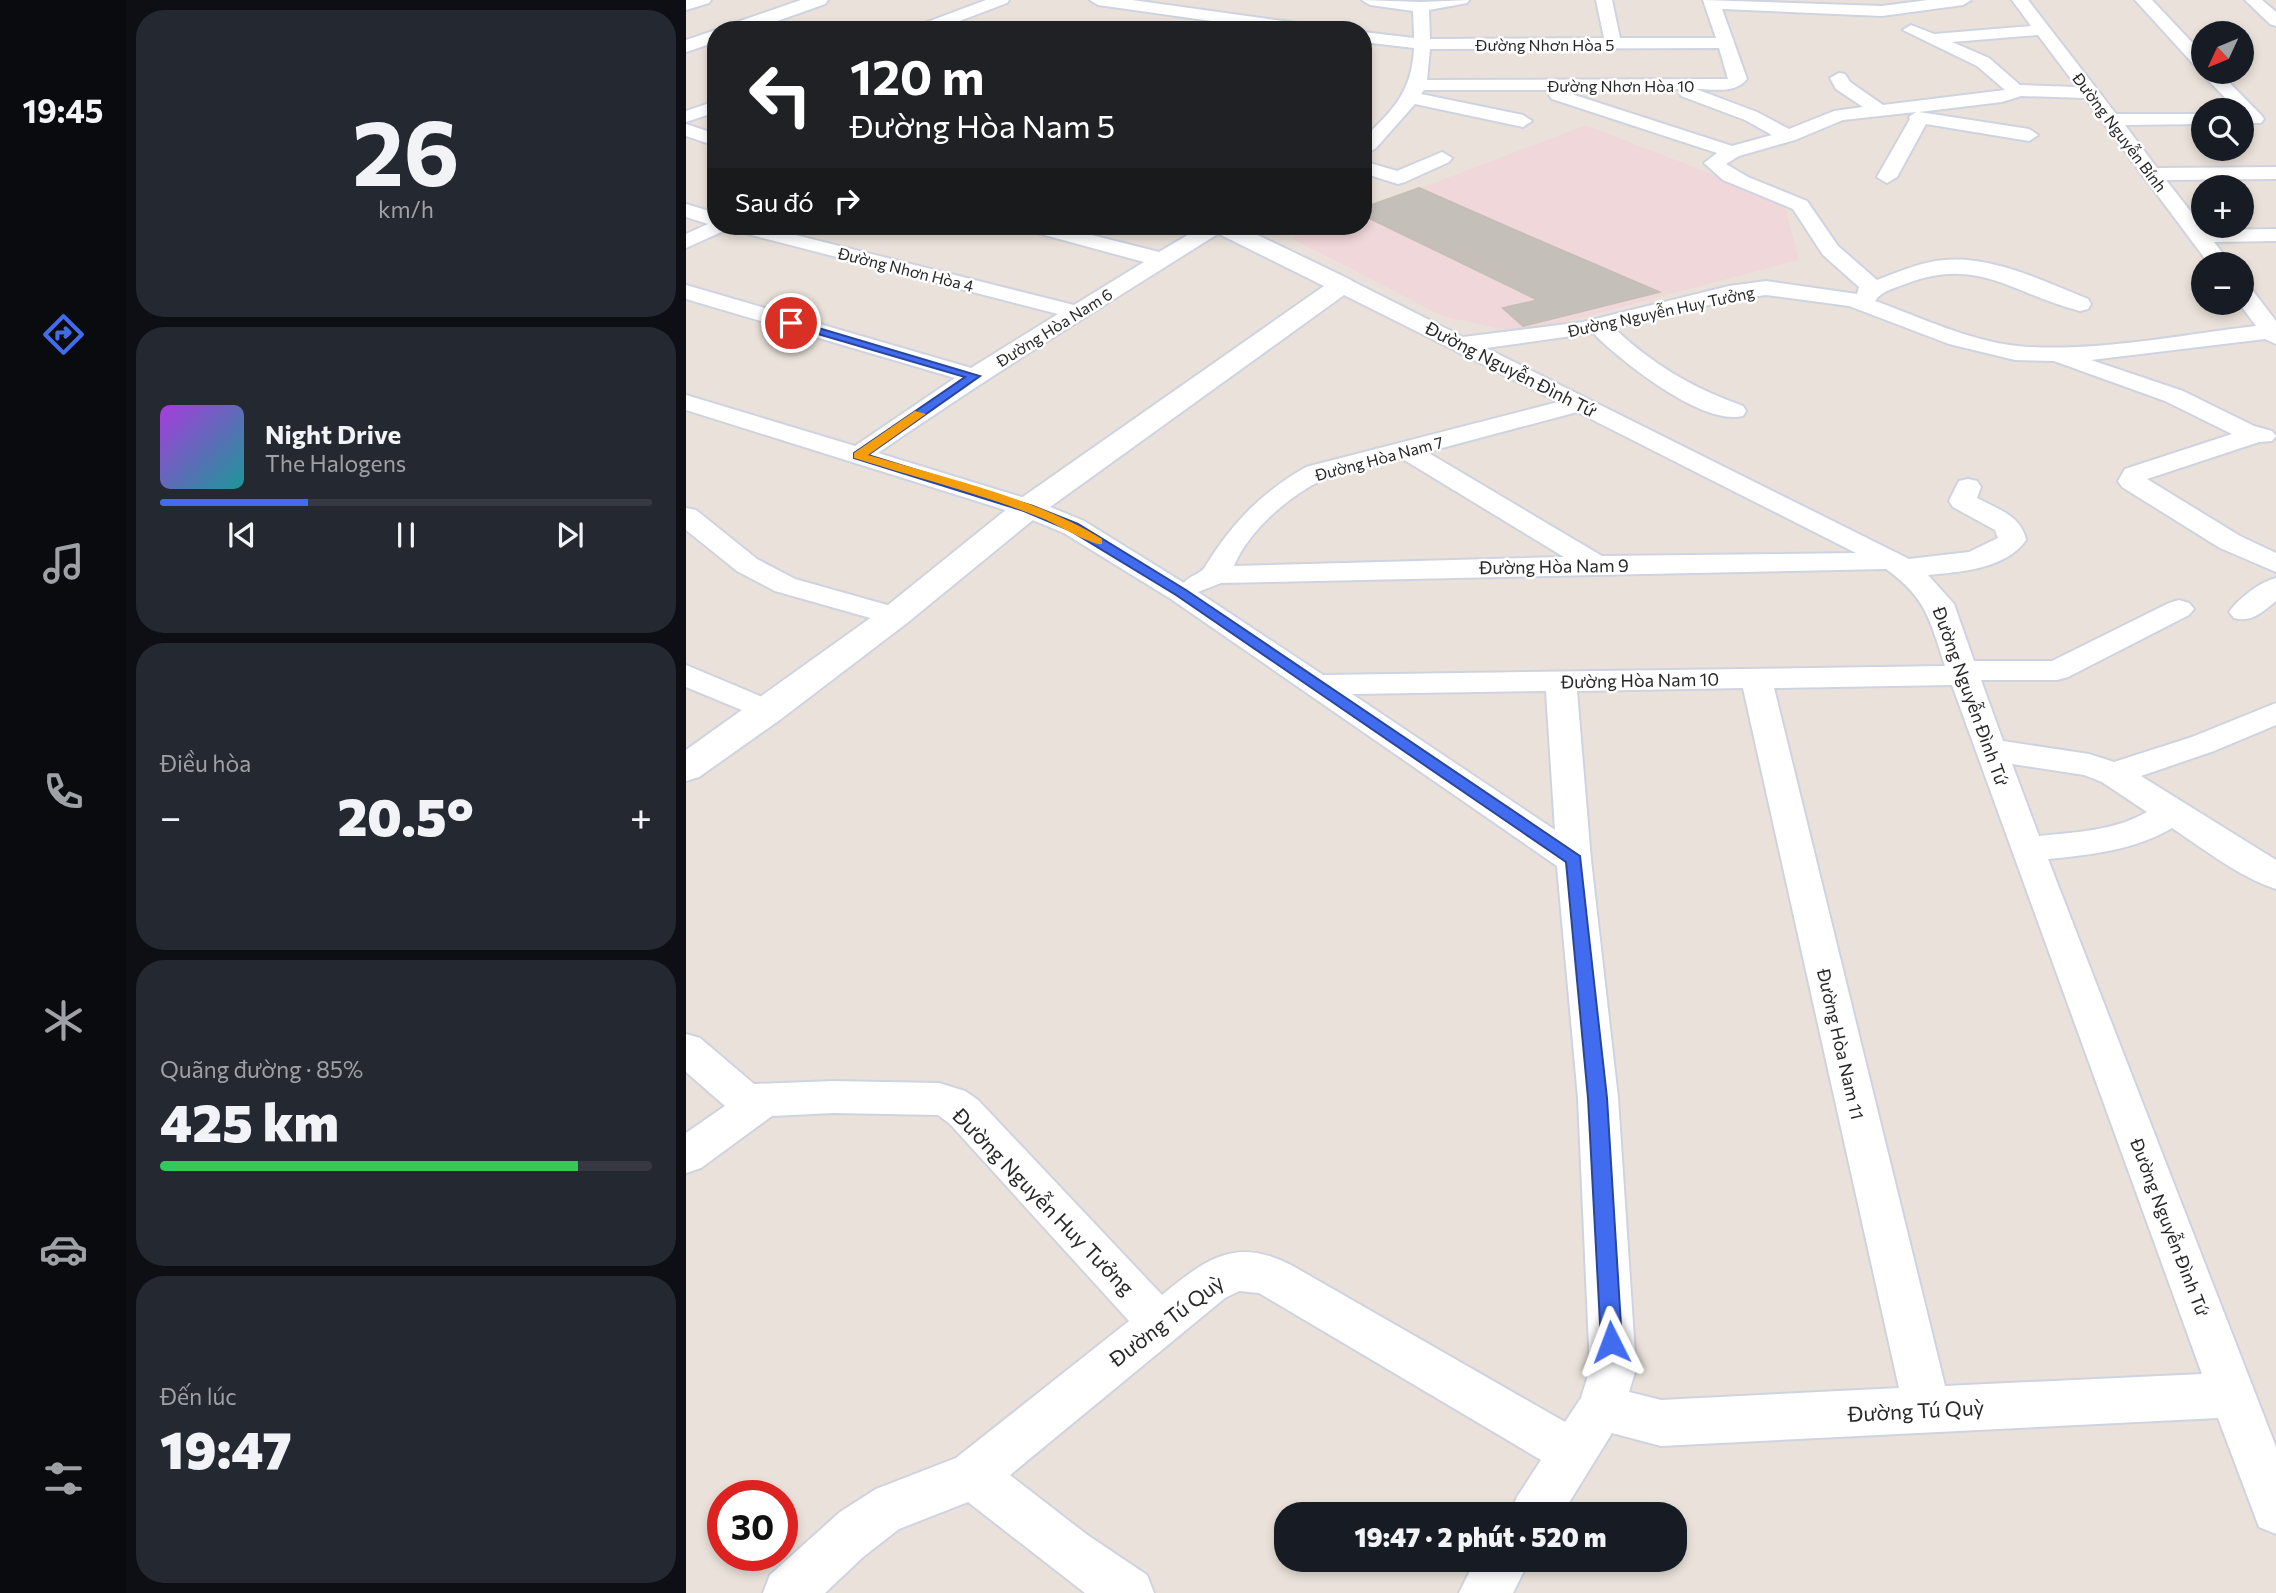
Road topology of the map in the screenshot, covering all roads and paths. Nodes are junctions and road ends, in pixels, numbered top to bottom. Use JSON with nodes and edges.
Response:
{"nodes":[{"id":1,"x":703,"y":0,"type":"edge"},
{"id":2,"x":1001,"y":0,"type":"edge"},
{"id":3,"x":1098,"y":0,"type":"edge"},
{"id":4,"x":1370,"y":0,"type":"edge"},
{"id":5,"x":1461,"y":0,"type":"edge"},
{"id":6,"x":1604,"y":0,"type":"edge"},
{"id":7,"x":1963,"y":0,"type":"edge"},
{"id":8,"x":2020,"y":0,"type":"edge"},
{"id":9,"x":2143,"y":0,"type":"edge"},
{"id":10,"x":2253,"y":0,"type":"edge"},
{"id":11,"x":826,"y":2,"type":"edge"},
{"id":12,"x":1712,"y":2,"type":"edge"},
{"id":13,"x":686,"y":5,"type":"edge"},
{"id":14,"x":1421,"y":7,"type":"junction"},
{"id":15,"x":1227,"y":19,"type":"junction"},
{"id":16,"x":763,"y":21,"type":"edge"},
{"id":17,"x":781,"y":21,"type":"edge"},
{"id":18,"x":944,"y":21,"type":"edge"},
{"id":19,"x":1224,"y":21,"type":"edge"},
{"id":20,"x":1242,"y":21,"type":"edge"},
{"id":21,"x":2276,"y":21,"type":"edge"},
{"id":22,"x":1912,"y":30,"type":"dead end"},
{"id":23,"x":2042,"y":30,"type":"junction"},
{"id":24,"x":1372,"y":38,"type":"edge"},
{"id":25,"x":1931,"y":38,"type":"junction"},
{"id":26,"x":1726,"y":43,"type":"junction"},
{"id":27,"x":1422,"y":44,"type":"junction"},
{"id":28,"x":1613,"y":44,"type":"junction"},
{"id":29,"x":2191,"y":51,"type":"edge"},
{"id":30,"x":1839,"y":78,"type":"dead end"},
{"id":31,"x":2220,"y":84,"type":"edge"},
{"id":32,"x":1528,"y":85,"type":"junction"},
{"id":33,"x":1671,"y":86,"type":"junction"},
{"id":34,"x":2014,"y":90,"type":"junction"},
{"id":35,"x":1413,"y":91,"type":"junction"},
{"id":36,"x":2090,"y":93,"type":"junction"},
{"id":37,"x":2231,"y":98,"type":"edge"},
{"id":38,"x":1902,"y":107,"type":"junction"},
{"id":39,"x":707,"y":109,"type":"edge"},
{"id":40,"x":1879,"y":110,"type":"junction"},
{"id":41,"x":686,"y":117,"type":"edge"},
{"id":42,"x":1920,"y":118,"type":"junction"},
{"id":43,"x":2191,"y":119,"type":"edge"},
{"id":44,"x":2254,"y":119,"type":"edge"},
{"id":45,"x":2276,"y":119,"type":"edge"},
{"id":46,"x":2111,"y":120,"type":"junction"},
{"id":47,"x":1523,"y":121,"type":"dead end"},
{"id":48,"x":686,"y":130,"type":"edge"},
{"id":49,"x":1372,"y":133,"type":"edge"},
{"id":50,"x":2029,"y":135,"type":"dead end"},
{"id":51,"x":1787,"y":136,"type":"junction"},
{"id":52,"x":707,"y":137,"type":"edge"},
{"id":53,"x":1732,"y":152,"type":"junction"},
{"id":54,"x":1442,"y":158,"type":"dead end"},
{"id":55,"x":1372,"y":170,"type":"edge"},
{"id":56,"x":2276,"y":173,"type":"edge"},
{"id":57,"x":2151,"y":174,"type":"junction"},
{"id":58,"x":1887,"y":177,"type":"dead end"},
{"id":59,"x":686,"y":210,"type":"edge"},
{"id":60,"x":707,"y":217,"type":"edge"},
{"id":61,"x":2191,"y":226,"type":"edge"},
{"id":62,"x":707,"y":232,"type":"edge"},
{"id":63,"x":772,"y":235,"type":"edge"},
{"id":64,"x":1067,"y":235,"type":"edge"},
{"id":65,"x":1204,"y":235,"type":"edge"},
{"id":66,"x":1238,"y":235,"type":"edge"},
{"id":67,"x":2254,"y":235,"type":"edge"},
{"id":68,"x":2276,"y":235,"type":"edge"},
{"id":69,"x":686,"y":242,"type":"edge"},
{"id":70,"x":1163,"y":260,"type":"junction"},
{"id":71,"x":1342,"y":285,"type":"junction"},
{"id":72,"x":686,"y":292,"type":"edge"},
{"id":73,"x":1867,"y":296,"type":"junction"},
{"id":74,"x":2080,"y":304,"type":"dead end"},
{"id":75,"x":2254,"y":308,"type":"edge"},
{"id":76,"x":1076,"y":312,"type":"junction"},
{"id":77,"x":1598,"y":326,"type":"junction"},
{"id":78,"x":2274,"y":334,"type":"edge"},
{"id":79,"x":1459,"y":344,"type":"junction"},
{"id":80,"x":2058,"y":356,"type":"junction"},
{"id":81,"x":974,"y":376,"type":"junction"},
{"id":82,"x":686,"y":402,"type":"edge"},
{"id":83,"x":1580,"y":404,"type":"junction"},
{"id":84,"x":1734,"y":411,"type":"dead end"},
{"id":85,"x":2266,"y":435,"type":"edge"},
{"id":86,"x":1404,"y":449,"type":"junction"},
{"id":87,"x":859,"y":456,"type":"junction"},
{"id":88,"x":1968,"y":487,"type":"dead end"},
{"id":89,"x":1028,"y":509,"type":"junction"},
{"id":90,"x":686,"y":516,"type":"edge"},
{"id":91,"x":2276,"y":564,"type":"edge"},
{"id":92,"x":1596,"y":565,"type":"junction"},
{"id":93,"x":1899,"y":565,"type":"junction"},
{"id":94,"x":1216,"y":575,"type":"junction"},
{"id":95,"x":2276,"y":587,"type":"edge"},
{"id":96,"x":1181,"y":593,"type":"junction"},
{"id":97,"x":2179,"y":609,"type":"dead end"},
{"id":98,"x":2244,"y":612,"type":"dead end"},
{"id":99,"x":895,"y":616,"type":"junction"},
{"id":100,"x":1961,"y":673,"type":"junction"},
{"id":101,"x":686,"y":675,"type":"edge"},
{"id":102,"x":1756,"y":678,"type":"junction"},
{"id":103,"x":1561,"y":682,"type":"junction"},
{"id":104,"x":1319,"y":685,"type":"junction"},
{"id":105,"x":768,"y":712,"type":"junction"},
{"id":106,"x":2276,"y":713,"type":"edge"},
{"id":107,"x":1990,"y":750,"type":"junction"},
{"id":108,"x":686,"y":768,"type":"edge"},
{"id":109,"x":2114,"y":774,"type":"junction"},
{"id":110,"x":2172,"y":811,"type":"junction"},
{"id":111,"x":2027,"y":849,"type":"junction"},
{"id":112,"x":1574,"y":860,"type":"junction"},
{"id":113,"x":2276,"y":877,"type":"edge"},
{"id":114,"x":686,"y":1049,"type":"edge"},
{"id":115,"x":761,"y":1101,"type":"junction"},
{"id":116,"x":686,"y":1156,"type":"edge"},
{"id":117,"x":1160,"y":1323,"type":"junction"},
{"id":118,"x":2232,"y":1396,"type":"junction"},
{"id":119,"x":1601,"y":1408,"type":"junction"},
{"id":120,"x":1927,"y":1410,"type":"junction"},
{"id":121,"x":1572,"y":1452,"type":"junction"},
{"id":122,"x":973,"y":1475,"type":"junction"},
{"id":123,"x":1541,"y":1502,"type":"edge"},
{"id":124,"x":2276,"y":1510,"type":"edge"},
{"id":125,"x":1497,"y":1572,"type":"edge"},
{"id":126,"x":788,"y":1593,"type":"edge"},
{"id":127,"x":1129,"y":1593,"type":"edge"},
{"id":128,"x":1484,"y":1593,"type":"edge"}],
"edges":[{"from":1,"to":13,"type":"street"},
{"from":2,"to":18,"type":"street"},
{"from":3,"to":15,"type":"street"},
{"from":4,"to":14,"type":"street"},
{"from":5,"to":14,"type":"street"},
{"from":6,"to":28,"type":"street"},
{"from":7,"to":12,"type":"street"},
{"from":8,"to":23,"type":"street","name":"Đường Nguyễn Bính"},
{"from":9,"to":29,"type":"street"},
{"from":10,"to":21,"type":"street"},
{"from":11,"to":16,"type":"street"},
{"from":11,"to":17,"type":"street"},
{"from":12,"to":26,"type":"street","name":"Đường Nhơn Hòa 10"},
{"from":14,"to":27,"type":"street"},
{"from":15,"to":19,"type":"street"},
{"from":15,"to":20,"type":"street"},
{"from":22,"to":25,"type":"street"},
{"from":23,"to":25,"type":"street"},
{"from":23,"to":36,"type":"street","name":"Đường Nguyễn Bính"},
{"from":24,"to":27,"type":"street","name":"Đường Nhơn Hòa 5"},
{"from":25,"to":34,"type":"street"},
{"from":26,"to":28,"type":"street","name":"Đường Nhơn Hòa 5"},
{"from":26,"to":33,"type":"street","name":"Đường Nhơn Hòa 10"},
{"from":27,"to":28,"type":"street","name":"Đường Nhơn Hòa 5"},
{"from":27,"to":35,"type":"street"},
{"from":30,"to":40,"type":"street"},
{"from":31,"to":37,"type":"street"},
{"from":32,"to":33,"type":"street","name":"Đường Nhơn Hòa 10"},
{"from":32,"to":35,"type":"street","name":"Đường Nhơn Hòa 10"},
{"from":32,"to":53,"type":"street"},
{"from":33,"to":51,"type":"street"},
{"from":34,"to":36,"type":"street"},
{"from":34,"to":38,"type":"street"},
{"from":35,"to":47,"type":"street"},
{"from":35,"to":49,"type":"street"},
{"from":36,"to":46,"type":"street","name":"Đường Nguyễn Bính"},
{"from":38,"to":40,"type":"street"},
{"from":38,"to":42,"type":"street"},
{"from":39,"to":41,"type":"street"},
{"from":40,"to":51,"type":"street"},
{"from":42,"to":50,"type":"street"},
{"from":42,"to":58,"type":"street"},
{"from":43,"to":46,"type":"street"},
{"from":44,"to":45,"type":"street"},
{"from":46,"to":57,"type":"street","name":"Đường Nguyễn Bính"},
{"from":48,"to":52,"type":"street"},
{"from":51,"to":53,"type":"street"},
{"from":53,"to":73,"type":"street"},
{"from":54,"to":55,"type":"street"},
{"from":56,"to":57,"type":"street"},
{"from":57,"to":61,"type":"street","name":"Đường Nguyễn Bính"},
{"from":59,"to":60,"type":"street"},
{"from":62,"to":69,"type":"street"},
{"from":63,"to":76,"type":"street","name":"Đường Nhơn Hòa 4"},
{"from":64,"to":70,"type":"street"},
{"from":65,"to":70,"type":"street","name":"Đường Hòa Nam 6"},
{"from":66,"to":71,"type":"street","name":"Đường Nguyễn Đình Tứ"},
{"from":67,"to":68,"type":"street"},
{"from":70,"to":76,"type":"street","name":"Đường Hòa Nam 6"},
{"from":71,"to":79,"type":"street","name":"Đường Nguyễn Đình Tứ"},
{"from":71,"to":89,"type":"street"},
{"from":72,"to":81,"type":"street"},
{"from":73,"to":74,"type":"street"},
{"from":73,"to":77,"type":"street","name":"Đường Nguyễn Huy Tưởng"},
{"from":73,"to":80,"type":"street","name":"Đường Nguyễn Huy Tưởng"},
{"from":75,"to":78,"type":"street"},
{"from":76,"to":81,"type":"street","name":"Đường Hòa Nam 6"},
{"from":77,"to":79,"type":"street","name":"Đường Nguyễn Huy Tưởng"},
{"from":77,"to":84,"type":"street"},
{"from":78,"to":80,"type":"street","name":"Đường Nguyễn Huy Tưởng"},
{"from":79,"to":83,"type":"street","name":"Đường Nguyễn Đình Tứ"},
{"from":80,"to":85,"type":"street"},
{"from":81,"to":87,"type":"street","name":"Đường Hòa Nam 6"},
{"from":82,"to":87,"type":"street"},
{"from":83,"to":86,"type":"street","name":"Đường Hòa Nam 7"},
{"from":83,"to":93,"type":"street","name":"Đường Nguyễn Đình Tứ"},
{"from":85,"to":91,"type":"street"},
{"from":86,"to":92,"type":"street"},
{"from":86,"to":94,"type":"street","name":"Đường Hòa Nam 7"},
{"from":87,"to":89,"type":"street"},
{"from":88,"to":93,"type":"street","name":"Đường Hòa Nam 9"},
{"from":89,"to":96,"type":"street"},
{"from":89,"to":99,"type":"street"},
{"from":90,"to":99,"type":"street"},
{"from":92,"to":93,"type":"street","name":"Đường Hòa Nam 9"},
{"from":92,"to":94,"type":"street","name":"Đường Hòa Nam 9"},
{"from":93,"to":100,"type":"street","name":"Đường Nguyễn Đình Tứ"},
{"from":94,"to":96,"type":"street"},
{"from":95,"to":98,"type":"street"},
{"from":96,"to":104,"type":"street"},
{"from":97,"to":100,"type":"street","name":"Đường Hòa Nam 10"},
{"from":99,"to":105,"type":"street"},
{"from":100,"to":102,"type":"street","name":"Đường Hòa Nam 10"},
{"from":100,"to":107,"type":"street","name":"Đường Nguyễn Đình Tứ"},
{"from":101,"to":105,"type":"street"},
{"from":102,"to":103,"type":"street","name":"Đường Hòa Nam 10"},
{"from":102,"to":120,"type":"street","name":"Đường Hòa Nam 11"},
{"from":103,"to":104,"type":"street","name":"Đường Hòa Nam 10"},
{"from":103,"to":112,"type":"street"},
{"from":104,"to":112,"type":"street"},
{"from":105,"to":108,"type":"street"},
{"from":106,"to":109,"type":"street"},
{"from":107,"to":109,"type":"street"},
{"from":107,"to":111,"type":"street","name":"Đường Nguyễn Đình Tứ"},
{"from":109,"to":110,"type":"street"},
{"from":110,"to":111,"type":"street"},
{"from":110,"to":113,"type":"street"},
{"from":111,"to":118,"type":"street","name":"Đường Nguyễn Đình Tứ"},
{"from":112,"to":119,"type":"street"},
{"from":114,"to":115,"type":"street","name":"Đường Nguyễn Huy Tưởng"},
{"from":115,"to":116,"type":"street"},
{"from":115,"to":117,"type":"street","name":"Đường Nguyễn Huy Tưởng"},
{"from":117,"to":121,"type":"street","name":"Đường Tú Quỳ"},
{"from":117,"to":122,"type":"street","name":"Đường Tú Quỳ"},
{"from":118,"to":120,"type":"street","name":"Đường Tú Quỳ"},
{"from":118,"to":124,"type":"street","name":"Đường Nguyễn Đình Tứ"},
{"from":119,"to":120,"type":"street","name":"Đường Tú Quỳ"},
{"from":119,"to":121,"type":"street"},
{"from":121,"to":123,"type":"street"},
{"from":122,"to":126,"type":"street","name":"Đường Tú Quỳ"},
{"from":122,"to":127,"type":"street"},
{"from":125,"to":128,"type":"street"}]}
